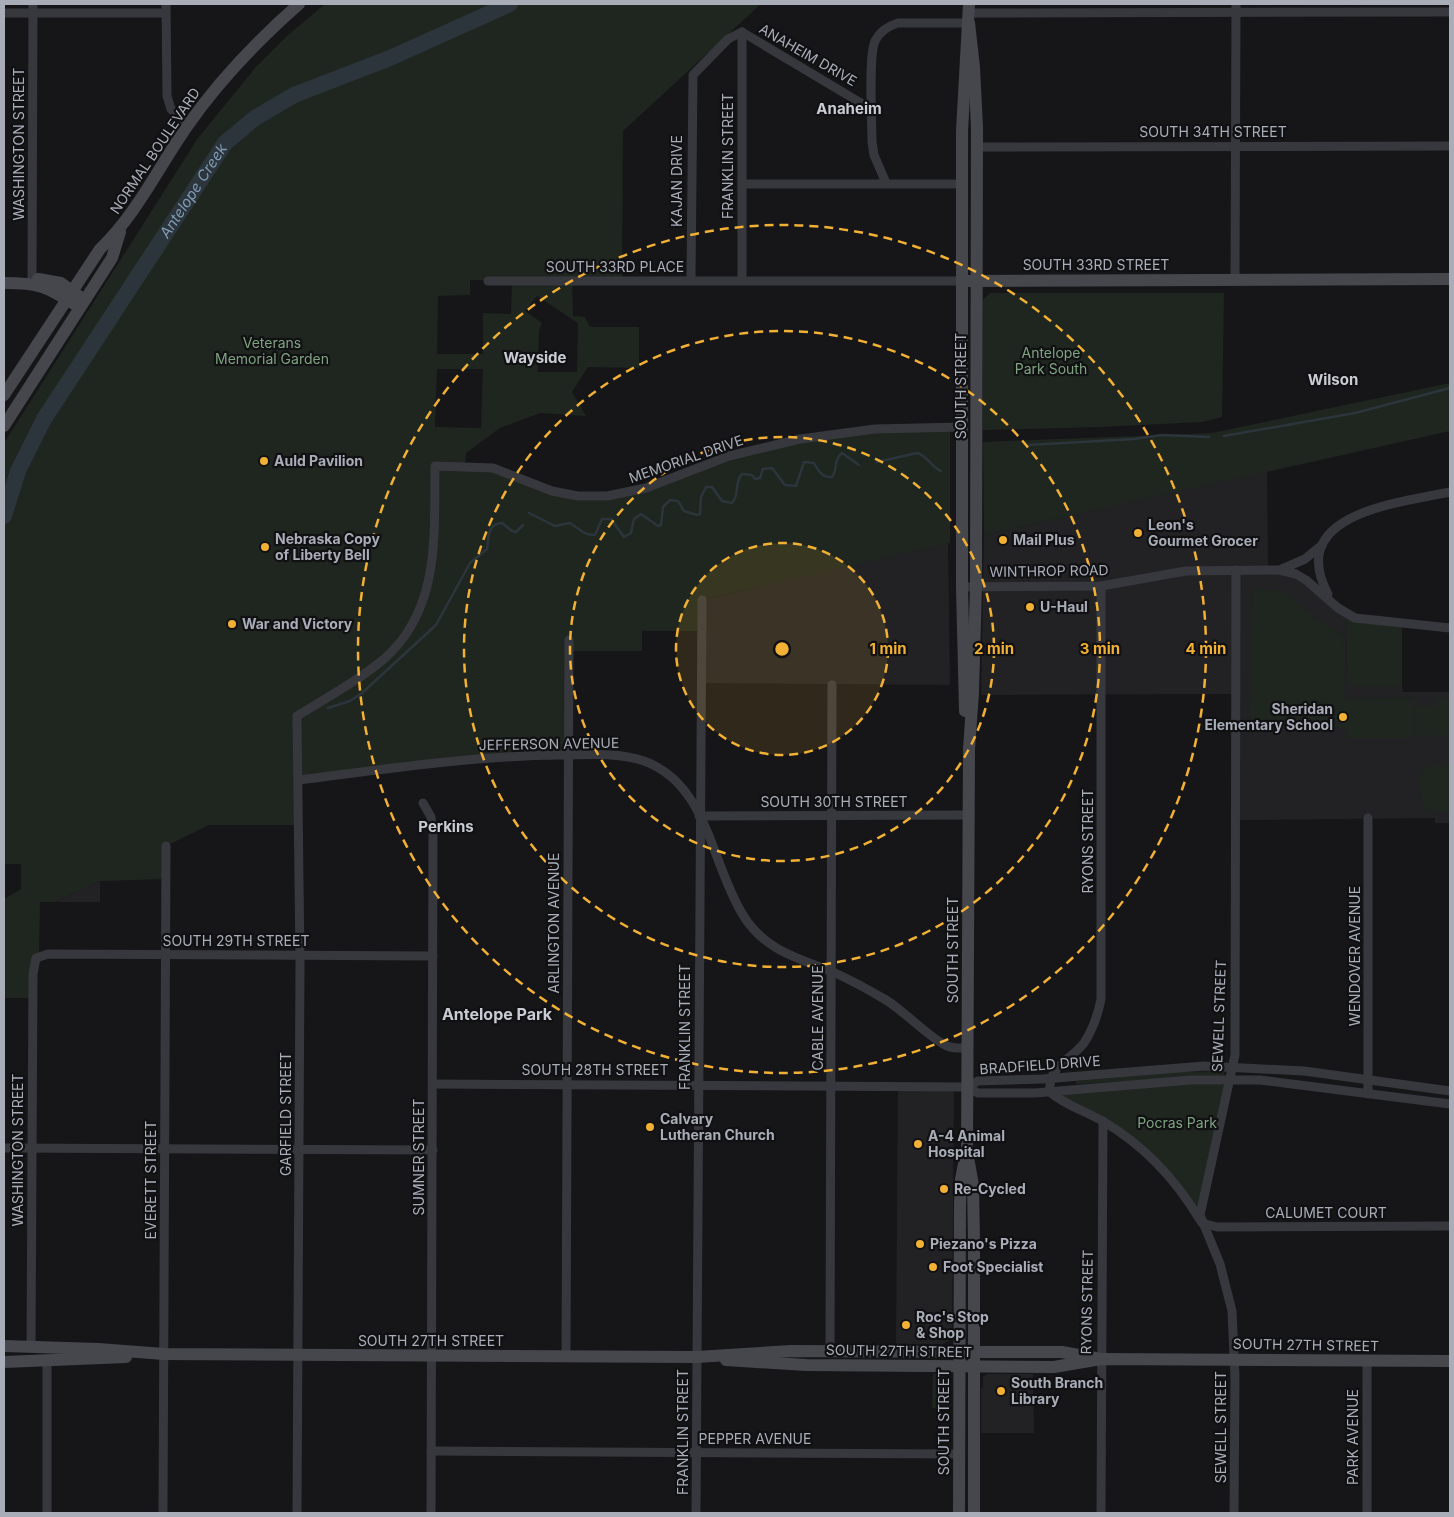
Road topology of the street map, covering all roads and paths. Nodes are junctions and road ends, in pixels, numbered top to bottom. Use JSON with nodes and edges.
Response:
{"nodes":[{"id":1,"x":299,"y":4,"type":"edge"},
{"id":2,"x":33,"y":8,"type":"edge"},
{"id":3,"x":166,"y":8,"type":"edge"},
{"id":4,"x":1236,"y":8,"type":"edge"},
{"id":5,"x":1450,"y":12,"type":"edge"},
{"id":6,"x":4,"y":13,"type":"edge"},
{"id":7,"x":969,"y":13,"type":"edge"},
{"id":8,"x":742,"y":32,"type":"junction"},
{"id":9,"x":692,"y":82,"type":"joint"},
{"id":10,"x":872,"y":110,"type":"junction"},
{"id":11,"x":187,"y":126,"type":"junction"},
{"id":12,"x":977,"y":146,"type":"junction"},
{"id":13,"x":1236,"y":146,"type":"junction"},
{"id":14,"x":1450,"y":146,"type":"edge"},
{"id":15,"x":886,"y":183,"type":"junction"},
{"id":16,"x":742,"y":184,"type":"junction"},
{"id":17,"x":962,"y":184,"type":"junction"},
{"id":18,"x":121,"y":230,"type":"junction"},
{"id":19,"x":1450,"y":279,"type":"edge"},
{"id":20,"x":488,"y":280,"type":"dead end"},
{"id":21,"x":691,"y":280,"type":"junction"},
{"id":22,"x":742,"y":280,"type":"junction"},
{"id":23,"x":1235,"y":280,"type":"junction"},
{"id":24,"x":962,"y":281,"type":"junction"},
{"id":25,"x":976,"y":281,"type":"junction"},
{"id":26,"x":4,"y":283,"type":"edge"},
{"id":27,"x":32,"y":283,"type":"junction"},
{"id":28,"x":69,"y":295,"type":"junction"},
{"id":29,"x":82,"y":304,"type":"junction"},
{"id":30,"x":4,"y":394,"type":"edge"},
{"id":31,"x":4,"y":426,"type":"edge"},
{"id":32,"x":961,"y":427,"type":"junction"},
{"id":33,"x":1450,"y":492,"type":"edge"},
{"id":34,"x":1324,"y":543,"type":"junction"},
{"id":35,"x":1236,"y":570,"type":"junction"},
{"id":36,"x":1279,"y":570,"type":"junction"},
{"id":37,"x":1101,"y":586,"type":"junction"},
{"id":38,"x":962,"y":587,"type":"junction"},
{"id":39,"x":976,"y":587,"type":"junction"},
{"id":40,"x":702,"y":600,"type":"dead end"},
{"id":41,"x":1331,"y":601,"type":"junction"},
{"id":42,"x":1450,"y":628,"type":"edge"},
{"id":43,"x":569,"y":640,"type":"dead end"},
{"id":44,"x":832,"y":684,"type":"dead end"},
{"id":45,"x":297,"y":716,"type":"joint"},
{"id":46,"x":969,"y":749,"type":"junction"},
{"id":47,"x":568,"y":755,"type":"junction"},
{"id":48,"x":299,"y":780,"type":"junction"},
{"id":49,"x":423,"y":803,"type":"dead end"},
{"id":50,"x":832,"y":815,"type":"junction"},
{"id":51,"x":968,"y":815,"type":"junction"},
{"id":52,"x":699,"y":816,"type":"junction"},
{"id":53,"x":1368,"y":818,"type":"dead end"},
{"id":54,"x":166,"y":846,"type":"dead end"},
{"id":55,"x":165,"y":954,"type":"junction"},
{"id":56,"x":300,"y":955,"type":"junction"},
{"id":57,"x":39,"y":956,"type":"joint"},
{"id":58,"x":433,"y":956,"type":"junction"},
{"id":59,"x":832,"y":972,"type":"junction"},
{"id":60,"x":967,"y":1048,"type":"junction"},
{"id":61,"x":1234,"y":1067,"type":"junction"},
{"id":62,"x":1049,"y":1079,"type":"junction"},
{"id":63,"x":1231,"y":1079,"type":"junction"},
{"id":64,"x":1368,"y":1080,"type":"junction"},
{"id":65,"x":433,"y":1084,"type":"junction"},
{"id":66,"x":568,"y":1084,"type":"junction"},
{"id":67,"x":699,"y":1085,"type":"junction"},
{"id":68,"x":832,"y":1085,"type":"junction"},
{"id":69,"x":967,"y":1086,"type":"junction"},
{"id":70,"x":1450,"y":1091,"type":"edge"},
{"id":71,"x":1050,"y":1092,"type":"junction"},
{"id":72,"x":1368,"y":1094,"type":"junction"},
{"id":73,"x":1450,"y":1104,"type":"edge"},
{"id":74,"x":1103,"y":1121,"type":"junction"},
{"id":75,"x":4,"y":1148,"type":"edge"},
{"id":76,"x":32,"y":1149,"type":"junction"},
{"id":77,"x":165,"y":1149,"type":"junction"},
{"id":78,"x":299,"y":1150,"type":"junction"},
{"id":79,"x":433,"y":1150,"type":"junction"},
{"id":80,"x":967,"y":1152,"type":"junction"},
{"id":81,"x":1202,"y":1223,"type":"junction"},
{"id":82,"x":1450,"y":1226,"type":"edge"},
{"id":83,"x":4,"y":1346,"type":"edge"},
{"id":84,"x":31,"y":1346,"type":"junction"},
{"id":85,"x":830,"y":1351,"type":"junction"},
{"id":86,"x":960,"y":1352,"type":"junction"},
{"id":87,"x":974,"y":1352,"type":"junction"},
{"id":88,"x":164,"y":1354,"type":"junction"},
{"id":89,"x":298,"y":1355,"type":"junction"},
{"id":90,"x":432,"y":1356,"type":"junction"},
{"id":91,"x":566,"y":1356,"type":"junction"},
{"id":92,"x":697,"y":1357,"type":"junction"},
{"id":93,"x":1101,"y":1359,"type":"junction"},
{"id":94,"x":1234,"y":1359,"type":"junction"},
{"id":95,"x":47,"y":1361,"type":"junction"},
{"id":96,"x":1367,"y":1361,"type":"junction"},
{"id":97,"x":1450,"y":1361,"type":"edge"},
{"id":98,"x":4,"y":1362,"type":"edge"},
{"id":99,"x":960,"y":1366,"type":"junction"},
{"id":100,"x":974,"y":1366,"type":"junction"},
{"id":101,"x":431,"y":1451,"type":"junction"},
{"id":102,"x":696,"y":1452,"type":"junction"},
{"id":103,"x":959,"y":1454,"type":"junction"},
{"id":104,"x":47,"y":1513,"type":"edge"},
{"id":105,"x":164,"y":1513,"type":"edge"},
{"id":106,"x":297,"y":1513,"type":"edge"},
{"id":107,"x":431,"y":1513,"type":"edge"},
{"id":108,"x":696,"y":1513,"type":"edge"},
{"id":109,"x":959,"y":1513,"type":"edge"},
{"id":110,"x":974,"y":1513,"type":"edge"},
{"id":111,"x":1100,"y":1513,"type":"edge"},
{"id":112,"x":1234,"y":1513,"type":"edge"},
{"id":113,"x":1367,"y":1513,"type":"edge"}],
"edges":[{"from":1,"to":11,"type":"main road","name":"NORMAL BOULEVARD"},
{"from":2,"to":3,"type":"street"},
{"from":2,"to":6,"type":"street"},
{"from":2,"to":27,"type":"street","name":"WASHINGTON STREET"},
{"from":3,"to":11,"type":"street"},
{"from":4,"to":5,"type":"street"},
{"from":4,"to":7,"type":"street"},
{"from":4,"to":13,"type":"street"},
{"from":7,"to":10,"type":"street"},
{"from":7,"to":12,"type":"main road","name":"SOUTH STREET"},
{"from":7,"to":17,"type":"main road","name":"SOUTH STREET"},
{"from":8,"to":9,"type":"street","name":"ANAHEIM DRIVE"},
{"from":8,"to":10,"type":"street","name":"ANAHEIM DRIVE"},
{"from":8,"to":16,"type":"street","name":"FRANKLIN STREET"},
{"from":9,"to":21,"type":"street","name":"KAJAN DRIVE"},
{"from":10,"to":15,"type":"street"},
{"from":11,"to":18,"type":"main road","name":"NORMAL BOULEVARD"},
{"from":12,"to":13,"type":"street","name":"SOUTH 34TH STREET"},
{"from":12,"to":25,"type":"main road","name":"SOUTH STREET"},
{"from":13,"to":14,"type":"street","name":"SOUTH 34TH STREET"},
{"from":13,"to":23,"type":"street"},
{"from":15,"to":16,"type":"street"},
{"from":15,"to":17,"type":"street"},
{"from":16,"to":22,"type":"street","name":"FRANKLIN STREET"},
{"from":17,"to":24,"type":"main road","name":"SOUTH STREET"},
{"from":18,"to":28,"type":"main road","name":"NORMAL BOULEVARD"},
{"from":18,"to":29,"type":"main road","name":"NORMAL BOULEVARD"},
{"from":19,"to":23,"type":"main road","name":"SOUTH 33RD STREET"},
{"from":20,"to":21,"type":"street","name":"SOUTH 33RD PLACE"},
{"from":21,"to":22,"type":"street","name":"SOUTH 33RD PLACE"},
{"from":22,"to":24,"type":"street","name":"SOUTH 33RD STREET"},
{"from":23,"to":25,"type":"main road","name":"SOUTH 33RD STREET"},
{"from":24,"to":25,"type":"main road","name":"SOUTH 33RD STREET"},
{"from":24,"to":32,"type":"main road","name":"SOUTH STREET"},
{"from":25,"to":39,"type":"main road","name":"SOUTH STREET"},
{"from":26,"to":27,"type":"main road"},
{"from":27,"to":28,"type":"main road"},
{"from":28,"to":29,"type":"main road"},
{"from":28,"to":30,"type":"main road","name":"NORMAL BOULEVARD"},
{"from":29,"to":31,"type":"main road","name":"NORMAL BOULEVARD"},
{"from":32,"to":38,"type":"main road","name":"SOUTH STREET"},
{"from":32,"to":45,"type":"street","name":"MEMORIAL DRIVE"},
{"from":33,"to":34,"type":"street"},
{"from":34,"to":36,"type":"street"},
{"from":34,"to":41,"type":"street"},
{"from":35,"to":36,"type":"street","name":"WINTHROP ROAD"},
{"from":35,"to":37,"type":"street","name":"WINTHROP ROAD"},
{"from":35,"to":61,"type":"street","name":"SEWELL STREET"},
{"from":36,"to":41,"type":"street","name":"WINTHROP ROAD"},
{"from":37,"to":39,"type":"street","name":"WINTHROP ROAD"},
{"from":37,"to":62,"type":"street","name":"RYONS STREET"},
{"from":38,"to":39,"type":"street","name":"WINTHROP ROAD"},
{"from":38,"to":46,"type":"main road","name":"SOUTH STREET"},
{"from":39,"to":46,"type":"main road","name":"SOUTH STREET"},
{"from":40,"to":52,"type":"street","name":"FRANKLIN STREET"},
{"from":41,"to":42,"type":"street","name":"WINTHROP ROAD"},
{"from":43,"to":47,"type":"street","name":"ARLINGTON AVENUE"},
{"from":44,"to":50,"type":"street","name":"CABLE AVENUE"},
{"from":45,"to":48,"type":"street","name":"GARFIELD STREET"},
{"from":46,"to":51,"type":"main road","name":"SOUTH STREET"},
{"from":47,"to":48,"type":"street","name":"JEFFERSON AVENUE"},
{"from":47,"to":52,"type":"street","name":"JEFFERSON AVENUE"},
{"from":47,"to":66,"type":"street","name":"ARLINGTON AVENUE"},
{"from":48,"to":56,"type":"street","name":"GARFIELD STREET"},
{"from":49,"to":58,"type":"street","name":"SUMNER STREET"},
{"from":50,"to":51,"type":"street","name":"SOUTH 30TH STREET"},
{"from":50,"to":52,"type":"street","name":"SOUTH 30TH STREET"},
{"from":50,"to":59,"type":"street","name":"CABLE AVENUE"},
{"from":51,"to":60,"type":"main road","name":"SOUTH STREET"},
{"from":52,"to":59,"type":"street","name":"JEFFERSON AVENUE"},
{"from":52,"to":67,"type":"street","name":"FRANKLIN STREET"},
{"from":53,"to":64,"type":"street","name":"WENDOVER AVENUE"},
{"from":54,"to":55,"type":"street","name":"EVERETT STREET"},
{"from":55,"to":56,"type":"street","name":"SOUTH 29TH STREET"},
{"from":55,"to":57,"type":"street","name":"SOUTH 29TH STREET"},
{"from":55,"to":77,"type":"street","name":"EVERETT STREET"},
{"from":56,"to":58,"type":"street","name":"SOUTH 29TH STREET"},
{"from":56,"to":78,"type":"street","name":"GARFIELD STREET"},
{"from":57,"to":76,"type":"street","name":"WASHINGTON STREET"},
{"from":58,"to":65,"type":"street","name":"SUMNER STREET"},
{"from":59,"to":60,"type":"street","name":"JEFFERSON AVENUE"},
{"from":59,"to":68,"type":"street","name":"CABLE AVENUE"},
{"from":60,"to":69,"type":"main road","name":"SOUTH STREET"},
{"from":61,"to":62,"type":"street","name":"BRADFIELD DRIVE"},
{"from":61,"to":63,"type":"street","name":"SEWELL STREET"},
{"from":61,"to":64,"type":"street","name":"BRADFIELD DRIVE"},
{"from":62,"to":69,"type":"street","name":"BRADFIELD DRIVE"},
{"from":62,"to":71,"type":"street"},
{"from":63,"to":71,"type":"street","name":"BRADFIELD DRIVE"},
{"from":63,"to":72,"type":"street","name":"BRADFIELD DRIVE"},
{"from":63,"to":81,"type":"street","name":"SEWELL STREET"},
{"from":64,"to":70,"type":"street","name":"BRADFIELD DRIVE"},
{"from":64,"to":72,"type":"street","name":"WENDOVER AVENUE"},
{"from":65,"to":66,"type":"street","name":"SOUTH 28TH STREET"},
{"from":65,"to":79,"type":"street","name":"SUMNER STREET"},
{"from":66,"to":67,"type":"street","name":"SOUTH 28TH STREET"},
{"from":66,"to":91,"type":"street","name":"ARLINGTON AVENUE"},
{"from":67,"to":68,"type":"street","name":"SOUTH 28TH STREET"},
{"from":67,"to":92,"type":"street","name":"FRANKLIN STREET"},
{"from":68,"to":69,"type":"street","name":"SOUTH 28TH STREET"},
{"from":68,"to":85,"type":"street","name":"CABLE AVENUE"},
{"from":69,"to":71,"type":"street","name":"BRADFIELD DRIVE"},
{"from":69,"to":80,"type":"main road","name":"SOUTH STREET"},
{"from":71,"to":74,"type":"street"},
{"from":72,"to":73,"type":"street","name":"BRADFIELD DRIVE"},
{"from":74,"to":81,"type":"street"},
{"from":74,"to":93,"type":"street","name":"RYONS STREET"},
{"from":75,"to":76,"type":"street"},
{"from":76,"to":77,"type":"street"},
{"from":76,"to":84,"type":"street","name":"WASHINGTON STREET"},
{"from":77,"to":78,"type":"street"},
{"from":77,"to":88,"type":"street","name":"EVERETT STREET"},
{"from":78,"to":79,"type":"street"},
{"from":78,"to":89,"type":"street","name":"GARFIELD STREET"},
{"from":79,"to":90,"type":"street","name":"SUMNER STREET"},
{"from":80,"to":86,"type":"main road","name":"SOUTH STREET"},
{"from":80,"to":87,"type":"main road","name":"SOUTH STREET"},
{"from":81,"to":82,"type":"street","name":"CALUMET COURT"},
{"from":81,"to":94,"type":"street","name":"SEWELL STREET"},
{"from":83,"to":84,"type":"main road","name":"SOUTH 27TH STREET"},
{"from":84,"to":88,"type":"main road","name":"SOUTH 27TH STREET"},
{"from":85,"to":86,"type":"main road","name":"SOUTH 27TH STREET"},
{"from":85,"to":92,"type":"main road","name":"SOUTH 27TH STREET"},
{"from":86,"to":87,"type":"main road","name":"SOUTH 27TH STREET"},
{"from":86,"to":99,"type":"main road","name":"SOUTH STREET"},
{"from":87,"to":93,"type":"main road","name":"SOUTH 27TH STREET"},
{"from":87,"to":100,"type":"main road","name":"SOUTH STREET"},
{"from":88,"to":89,"type":"main road","name":"SOUTH 27TH STREET"},
{"from":88,"to":95,"type":"main road","name":"SOUTH 27TH STREET"},
{"from":88,"to":105,"type":"street","name":"EVERETT STREET"},
{"from":89,"to":90,"type":"main road","name":"SOUTH 27TH STREET"},
{"from":89,"to":106,"type":"street","name":"GARFIELD STREET"},
{"from":90,"to":91,"type":"main road","name":"SOUTH 27TH STREET"},
{"from":90,"to":101,"type":"street","name":"SUMNER STREET"},
{"from":91,"to":92,"type":"main road","name":"SOUTH 27TH STREET"},
{"from":92,"to":99,"type":"main road","name":"SOUTH 27TH STREET"},
{"from":92,"to":102,"type":"street","name":"FRANKLIN STREET"},
{"from":93,"to":94,"type":"main road","name":"SOUTH 27TH STREET"},
{"from":93,"to":100,"type":"main road","name":"SOUTH 27TH STREET"},
{"from":93,"to":111,"type":"street","name":"RYONS STREET"},
{"from":94,"to":96,"type":"main road","name":"SOUTH 27TH STREET"},
{"from":94,"to":112,"type":"street","name":"SEWELL STREET"},
{"from":95,"to":98,"type":"main road","name":"SOUTH 27TH STREET"},
{"from":95,"to":104,"type":"street"},
{"from":96,"to":97,"type":"main road","name":"SOUTH 27TH STREET"},
{"from":96,"to":113,"type":"street","name":"PARK AVENUE"},
{"from":99,"to":100,"type":"main road","name":"SOUTH 27TH STREET"},
{"from":99,"to":103,"type":"main road","name":"SOUTH STREET"},
{"from":100,"to":110,"type":"main road","name":"SOUTH STREET"},
{"from":101,"to":102,"type":"street","name":"PEPPER AVENUE"},
{"from":101,"to":107,"type":"street","name":"SUMNER STREET"},
{"from":102,"to":103,"type":"street","name":"PEPPER AVENUE"},
{"from":102,"to":108,"type":"street","name":"FRANKLIN STREET"},
{"from":103,"to":109,"type":"main road","name":"SOUTH STREET"}]}
